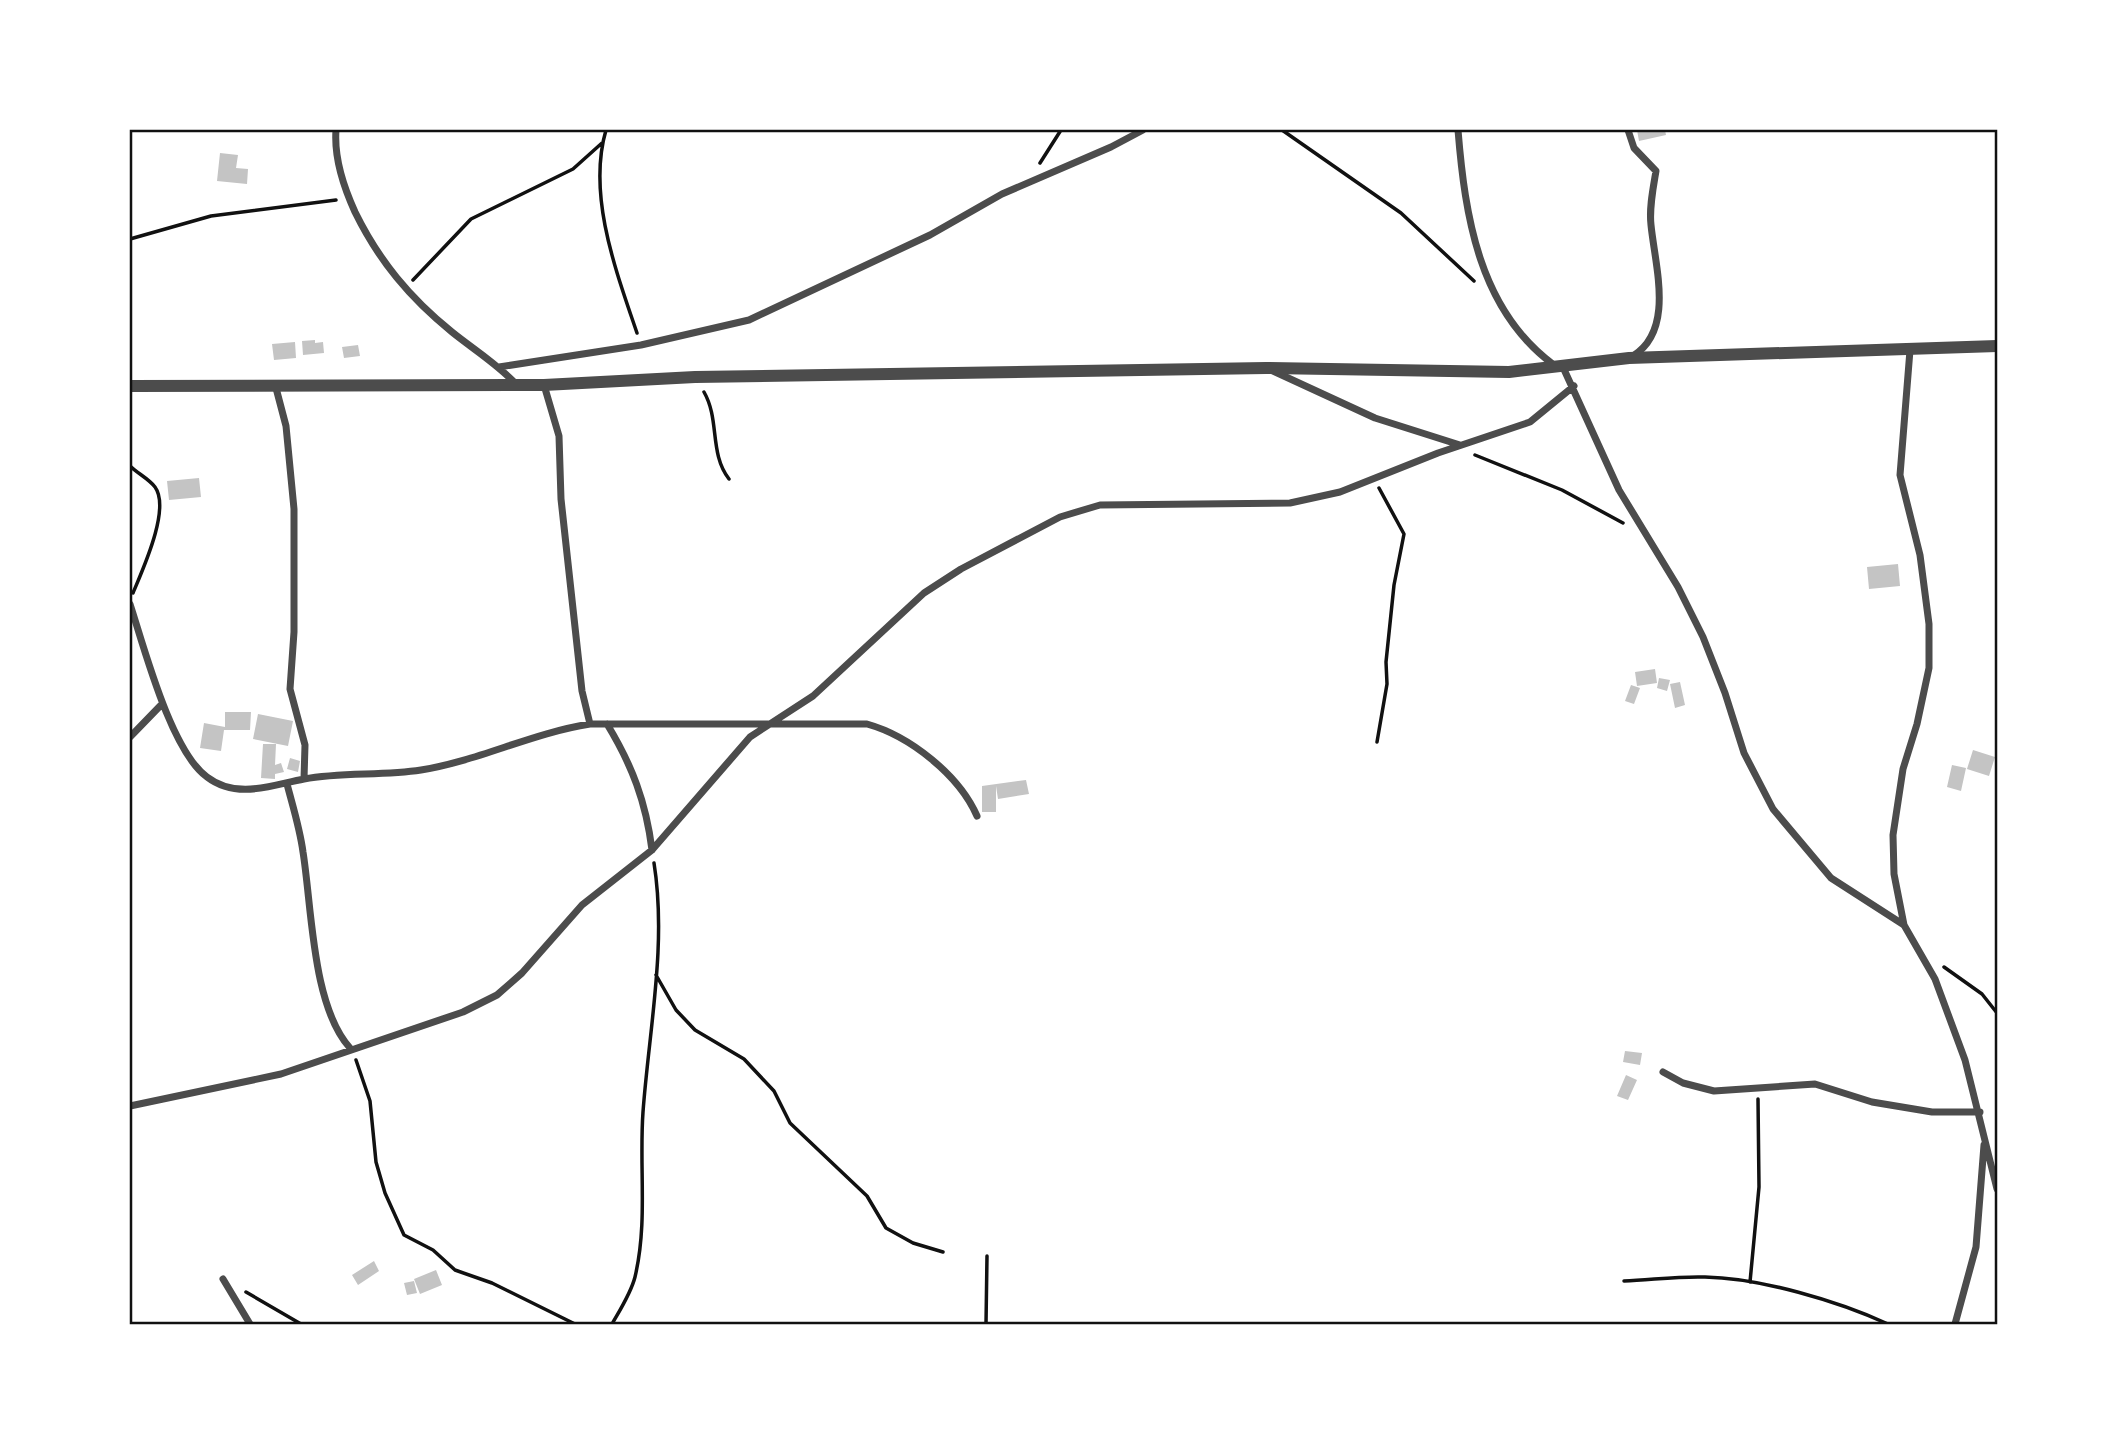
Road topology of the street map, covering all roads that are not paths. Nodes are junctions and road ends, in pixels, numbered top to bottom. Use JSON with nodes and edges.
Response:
{"nodes":[{"id":1,"x":336,"y":130,"type":"edge"},
{"id":2,"x":1143,"y":130,"type":"edge"},
{"id":3,"x":1458,"y":130,"type":"edge"},
{"id":4,"x":1628,"y":130,"type":"edge"},
{"id":5,"x":1997,"y":346,"type":"edge"},
{"id":6,"x":1910,"y":350,"type":"junction"},
{"id":7,"x":1629,"y":358,"type":"junction"},
{"id":8,"x":1558,"y":365,"type":"junction"},
{"id":9,"x":499,"y":367,"type":"junction"},
{"id":10,"x":1266,"y":368,"type":"junction"},
{"id":11,"x":515,"y":383,"type":"junction"},
{"id":12,"x":544,"y":385,"type":"junction"},
{"id":13,"x":130,"y":386,"type":"edge"},
{"id":14,"x":1574,"y":386,"type":"junction"},
{"id":15,"x":276,"y":388,"type":"junction"},
{"id":16,"x":1462,"y":445,"type":"junction"},
{"id":17,"x":130,"y":603,"type":"edge"},
{"id":18,"x":162,"y":704,"type":"junction"},
{"id":19,"x":590,"y":724,"type":"junction"},
{"id":20,"x":607,"y":724,"type":"junction"},
{"id":21,"x":767,"y":724,"type":"junction"},
{"id":22,"x":130,"y":737,"type":"edge"},
{"id":23,"x":304,"y":779,"type":"junction"},
{"id":24,"x":287,"y":784,"type":"junction"},
{"id":25,"x":977,"y":816,"type":"dead end"},
{"id":26,"x":652,"y":850,"type":"junction"},
{"id":27,"x":1904,"y":925,"type":"junction"},
{"id":28,"x":350,"y":1048,"type":"junction"},
{"id":29,"x":1663,"y":1073,"type":"dead end"},
{"id":30,"x":130,"y":1106,"type":"edge"},
{"id":31,"x":1980,"y":1112,"type":"junction"},
{"id":32,"x":1985,"y":1137,"type":"junction"},
{"id":33,"x":1997,"y":1189,"type":"edge"},
{"id":34,"x":223,"y":1279,"type":"road end"},
{"id":35,"x":250,"y":1325,"type":"edge"},
{"id":36,"x":1955,"y":1325,"type":"edge"}],
"edges":[{"from":1,"to":9,"type":"street"},
{"from":2,"to":9,"type":"street"},
{"from":3,"to":8,"type":"street"},
{"from":4,"to":7,"type":"street"},
{"from":5,"to":6,"type":"street"},
{"from":6,"to":7,"type":"street"},
{"from":6,"to":27,"type":"street"},
{"from":7,"to":8,"type":"street"},
{"from":8,"to":10,"type":"street"},
{"from":8,"to":14,"type":"street"},
{"from":9,"to":11,"type":"street"},
{"from":10,"to":12,"type":"street"},
{"from":10,"to":16,"type":"street"},
{"from":11,"to":12,"type":"street"},
{"from":11,"to":15,"type":"street"},
{"from":12,"to":19,"type":"street"},
{"from":13,"to":15,"type":"street"},
{"from":14,"to":16,"type":"street"},
{"from":14,"to":27,"type":"street"},
{"from":15,"to":23,"type":"street"},
{"from":16,"to":21,"type":"street"},
{"from":17,"to":18,"type":"street"},
{"from":18,"to":22,"type":"street"},
{"from":18,"to":24,"type":"street"},
{"from":19,"to":20,"type":"street"},
{"from":19,"to":23,"type":"street"},
{"from":20,"to":21,"type":"street"},
{"from":20,"to":26,"type":"street"},
{"from":21,"to":25,"type":"street"},
{"from":21,"to":26,"type":"street"},
{"from":23,"to":24,"type":"street"},
{"from":24,"to":28,"type":"street"},
{"from":26,"to":28,"type":"street"},
{"from":27,"to":31,"type":"street"},
{"from":28,"to":30,"type":"street"},
{"from":29,"to":31,"type":"street"},
{"from":31,"to":32,"type":"street"},
{"from":32,"to":33,"type":"street"},
{"from":32,"to":36,"type":"street"},
{"from":34,"to":35,"type":"street"}]}
